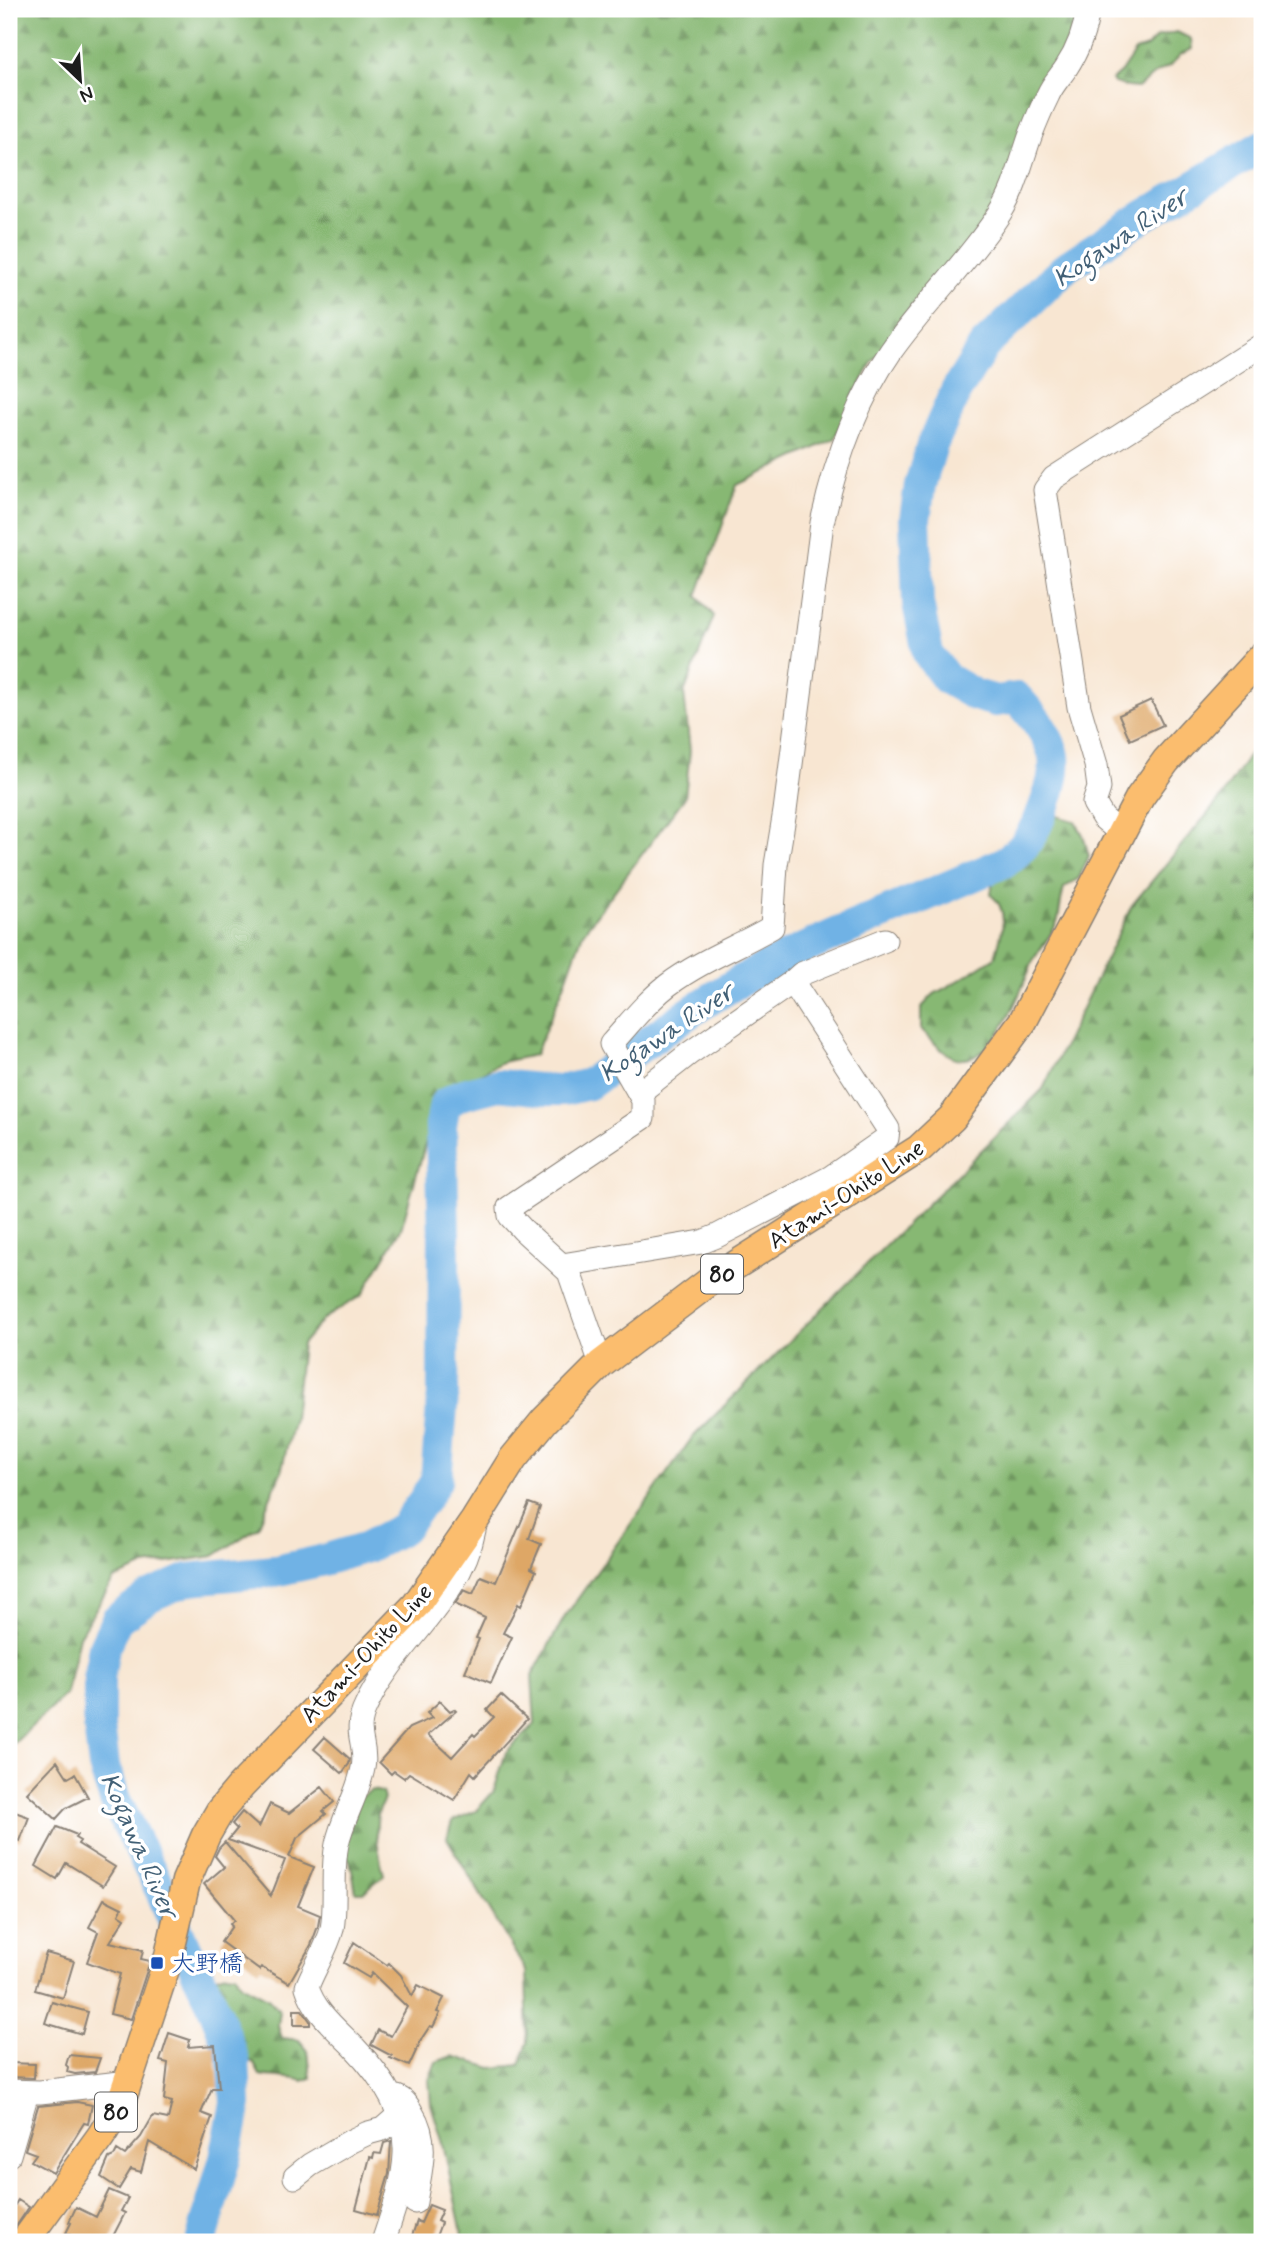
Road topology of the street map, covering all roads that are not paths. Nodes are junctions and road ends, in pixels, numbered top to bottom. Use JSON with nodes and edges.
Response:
{"nodes":[{"id":1,"x":1088,"y":9,"type":"edge"},
{"id":2,"x":1262,"y":345,"type":"edge"},
{"id":3,"x":1262,"y":656,"type":"edge"},
{"id":4,"x":1122,"y":834,"type":"junction"},
{"id":5,"x":885,"y":940,"type":"dead end"},
{"id":6,"x":791,"y":983,"type":"junction"},
{"id":7,"x":636,"y":1088,"type":"junction"},
{"id":8,"x":562,"y":1265,"type":"junction"},
{"id":9,"x":601,"y":1364,"type":"junction"},
{"id":10,"x":475,"y":1520,"type":"junction"},
{"id":11,"x":129,"y":2082,"type":"junction"},
{"id":12,"x":18,"y":2092,"type":"edge"},
{"id":13,"x":395,"y":2106,"type":"junction"},
{"id":14,"x":9,"y":2155,"type":"edge"},
{"id":15,"x":295,"y":2177,"type":"dead end"},
{"id":16,"x":415,"y":2202,"type":"dead end"},
{"id":17,"x":24,"y":2242,"type":"edge"},
{"id":18,"x":383,"y":2242,"type":"edge"}],
"edges":[{"from":1,"to":7,"type":"street"},
{"from":2,"to":4,"type":"street"},
{"from":3,"to":4,"type":"main road","name":"Atami-Ohito Line","number":"80"},
{"from":4,"to":9,"type":"main road","name":"Atami-Ohito Line","number":"80"},
{"from":5,"to":6,"type":"street"},
{"from":6,"to":7,"type":"street"},
{"from":6,"to":8,"type":"street"},
{"from":7,"to":8,"type":"street"},
{"from":8,"to":9,"type":"street"},
{"from":9,"to":10,"type":"main road","name":"Atami-Ohito Line","number":"80"},
{"from":10,"to":11,"type":"main road","name":"Atami-Ohito Line","number":"80"},
{"from":10,"to":13,"type":"street"},
{"from":11,"to":12,"type":"street"},
{"from":11,"to":17,"type":"main road","number":"80"},
{"from":12,"to":14,"type":"street"},
{"from":13,"to":15,"type":"street"},
{"from":13,"to":16,"type":"street"},
{"from":13,"to":18,"type":"street"}]}
